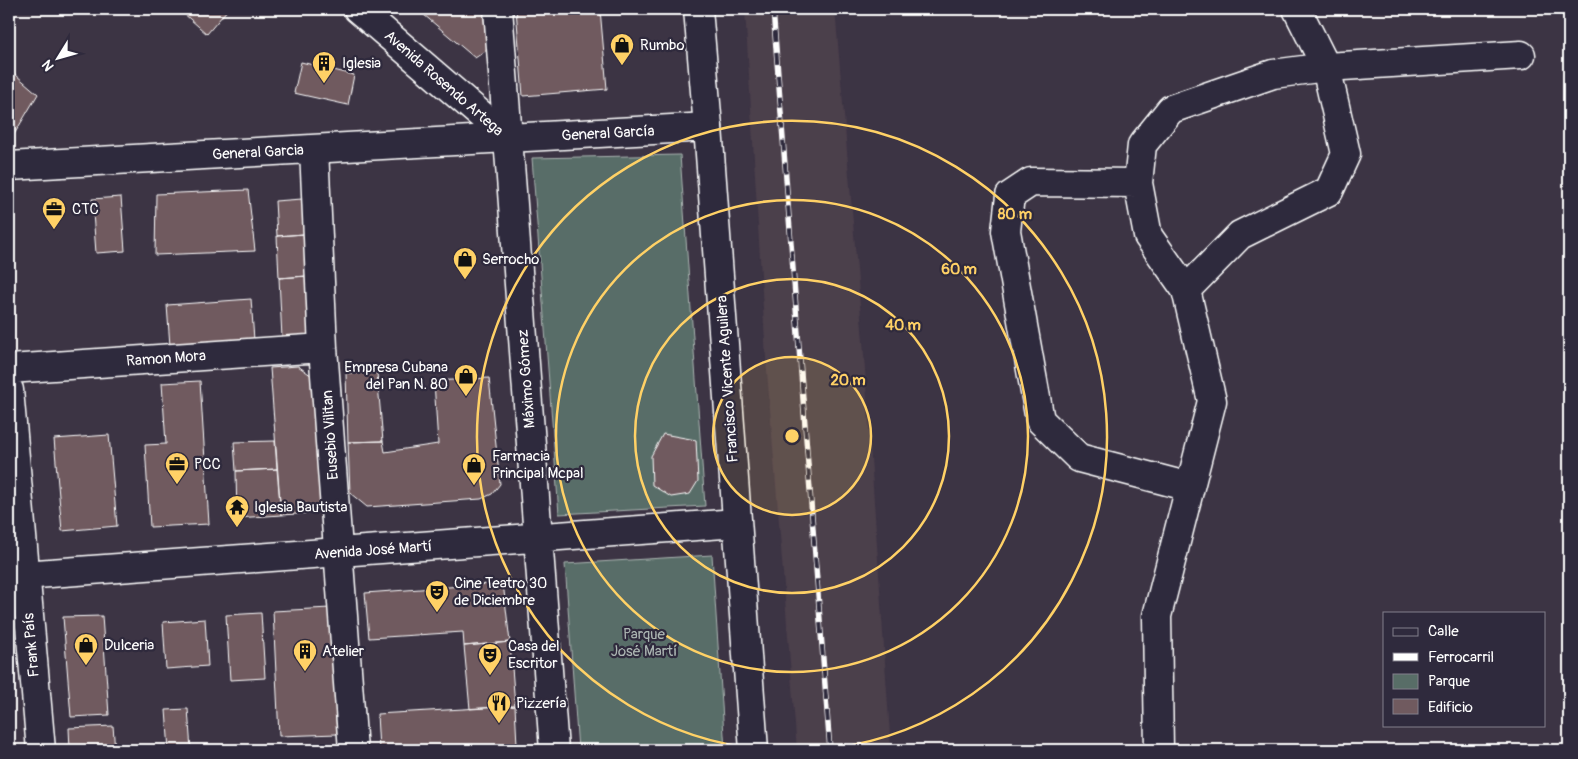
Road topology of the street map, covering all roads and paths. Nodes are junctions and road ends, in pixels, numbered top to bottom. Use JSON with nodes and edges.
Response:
{"nodes":[{"id":1,"x":358,"y":9,"type":"edge"},
{"id":2,"x":498,"y":9,"type":"edge"},
{"id":3,"x":698,"y":9,"type":"edge"},
{"id":4,"x":1297,"y":9,"type":"edge"},
{"id":5,"x":1522,"y":56,"type":"dead end"},
{"id":6,"x":1326,"y":66,"type":"junction"},
{"id":7,"x":708,"y":127,"type":"junction"},
{"id":8,"x":508,"y":138,"type":"junction"},
{"id":9,"x":314,"y":149,"type":"junction"},
{"id":10,"x":9,"y":166,"type":"edge"},
{"id":11,"x":1138,"y":182,"type":"junction"},
{"id":12,"x":1186,"y":290,"type":"junction"},
{"id":13,"x":323,"y":348,"type":"junction"},
{"id":14,"x":9,"y":369,"type":"edge"},
{"id":15,"x":9,"y":390,"type":"edge"},
{"id":16,"x":1190,"y":488,"type":"junction"},
{"id":17,"x":738,"y":523,"type":"junction"},
{"id":18,"x":538,"y":538,"type":"junction"},
{"id":19,"x":338,"y":553,"type":"junction"},
{"id":20,"x":17,"y":576,"type":"edge"},
{"id":21,"x":41,"y":750,"type":"edge"},
{"id":22,"x":353,"y":750,"type":"edge"},
{"id":23,"x":554,"y":750,"type":"edge"},
{"id":24,"x":754,"y":750,"type":"edge"},
{"id":25,"x":1159,"y":750,"type":"edge"}],
"edges":[{"from":1,"to":8,"type":"main road","name":"Avenida Rosendo Artega"},
{"from":2,"to":8,"type":"main road","name":"Máximo Gómez"},
{"from":3,"to":7,"type":"main road","name":"Francisco Vicente Aguilera"},
{"from":4,"to":6,"type":"main road"},
{"from":5,"to":6,"type":"main road"},
{"from":6,"to":11,"type":"main road"},
{"from":6,"to":12,"type":"main road"},
{"from":7,"to":8,"type":"main road","name":"General García"},
{"from":7,"to":17,"type":"main road","name":"Francisco Vicente Aguilera"},
{"from":8,"to":9,"type":"main road","name":"General Garcia"},
{"from":8,"to":18,"type":"main road","name":"Máximo Gómez"},
{"from":9,"to":10,"type":"main road","name":"General Garcia"},
{"from":9,"to":13,"type":"main road","name":"Eusebio Vilitan"},
{"from":11,"to":12,"type":"main road"},
{"from":11,"to":16,"type":"main road"},
{"from":12,"to":16,"type":"main road"},
{"from":13,"to":14,"type":"main road","name":"Ramon Mora"},
{"from":13,"to":19,"type":"main road","name":"Eusebio Vilitan"},
{"from":15,"to":20,"type":"main road","name":"Frank País"},
{"from":16,"to":25,"type":"main road"},
{"from":17,"to":18,"type":"main road","name":"Avenida José Martí"},
{"from":17,"to":24,"type":"main road","name":"Francisco Vicente Aguilera"},
{"from":18,"to":19,"type":"main road","name":"Avenida José Martí"},
{"from":18,"to":23,"type":"main road","name":"Máximo Gómez"},
{"from":19,"to":20,"type":"main road","name":"Avenida José Martí"},
{"from":19,"to":22,"type":"main road","name":"Eusebio Vilitan"},
{"from":20,"to":21,"type":"main road","name":"Frank País"}]}
